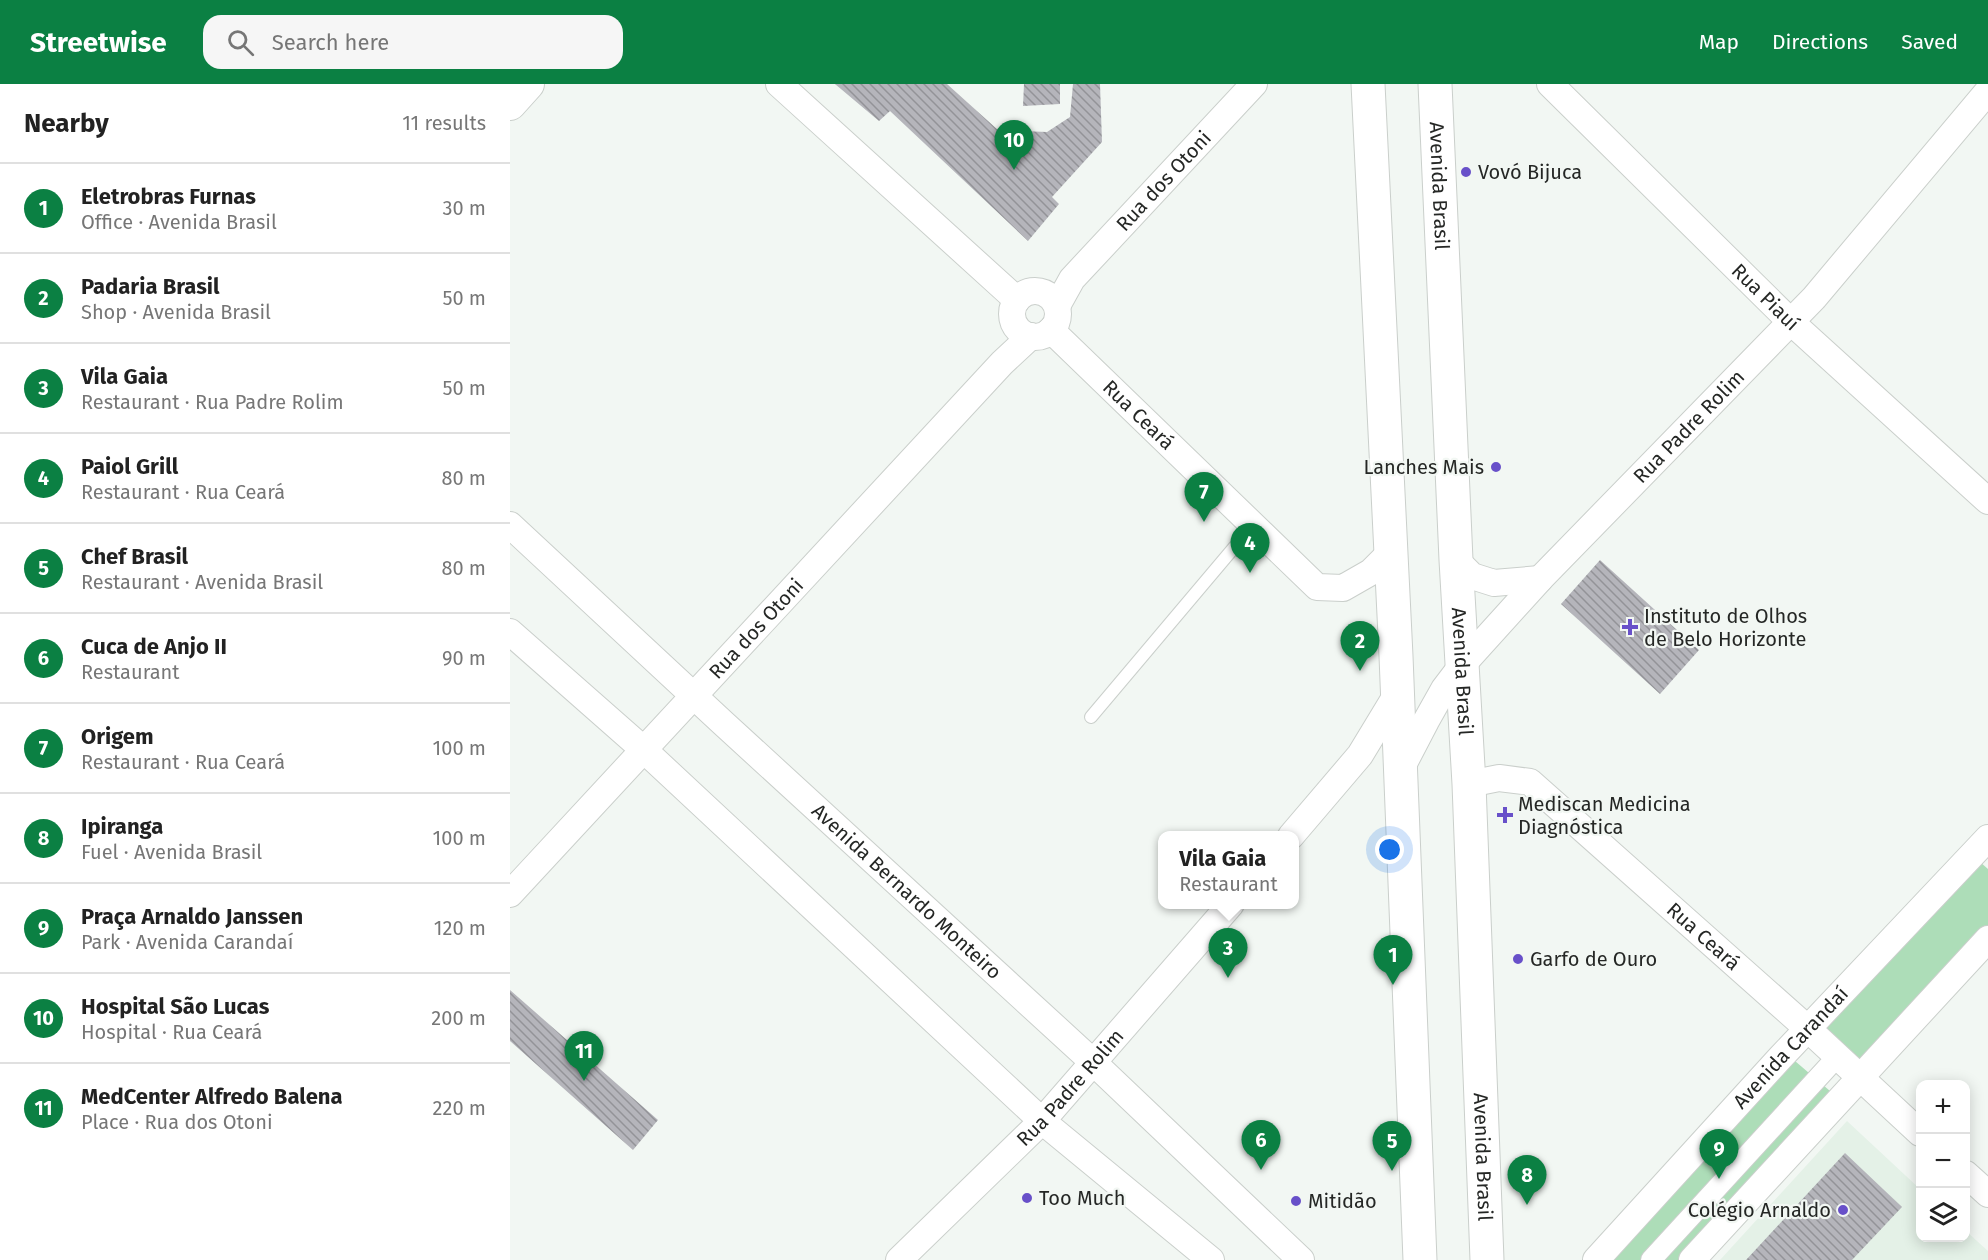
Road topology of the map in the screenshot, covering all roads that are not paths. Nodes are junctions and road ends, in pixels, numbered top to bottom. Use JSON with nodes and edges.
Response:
{"nodes":[{"id":1,"x":528,"y":84,"type":"edge"},
{"id":2,"x":779,"y":84,"type":"edge"},
{"id":3,"x":1254,"y":84,"type":"edge"},
{"id":4,"x":1368,"y":84,"type":"edge"},
{"id":5,"x":1435,"y":84,"type":"edge"},
{"id":6,"x":1550,"y":84,"type":"edge"},
{"id":7,"x":1988,"y":91,"type":"edge"},
{"id":8,"x":510,"y":104,"type":"edge"},
{"id":9,"x":1041,"y":319,"type":"junction"},
{"id":10,"x":1791,"y":322,"type":"junction"},
{"id":11,"x":1988,"y":501,"type":"edge"},
{"id":12,"x":510,"y":525,"type":"edge"},
{"id":13,"x":1253,"y":525,"type":"junction"},
{"id":14,"x":1392,"y":550,"type":"junction"},
{"id":15,"x":1456,"y":560,"type":"junction"},
{"id":16,"x":1540,"y":579,"type":"junction"},
{"id":17,"x":510,"y":632,"type":"edge"},
{"id":18,"x":1463,"y":664,"type":"junction"},
{"id":19,"x":1397,"y":694,"type":"junction"},
{"id":20,"x":693,"y":695,"type":"junction"},
{"id":21,"x":1091,"y":717,"type":"dead end"},
{"id":22,"x":644,"y":750,"type":"junction"},
{"id":23,"x":1360,"y":755,"type":"junction"},
{"id":24,"x":1401,"y":783,"type":"junction"},
{"id":25,"x":1469,"y":784,"type":"junction"},
{"id":26,"x":1295,"y":831,"type":"edge"},
{"id":27,"x":1985,"y":849,"type":"edge"},
{"id":28,"x":510,"y":894,"type":"edge"},
{"id":29,"x":1227,"y":909,"type":"edge"},
{"id":30,"x":1988,"y":939,"type":"edge"},
{"id":31,"x":1808,"y":1029,"type":"junction"},
{"id":32,"x":1837,"y":1057,"type":"junction"},
{"id":33,"x":1094,"y":1063,"type":"junction"},
{"id":34,"x":1859,"y":1078,"type":"junction"},
{"id":35,"x":1042,"y":1121,"type":"junction"},
{"id":36,"x":1916,"y":1129,"type":"edge"},
{"id":37,"x":1970,"y":1178,"type":"edge"},
{"id":38,"x":1988,"y":1194,"type":"edge"},
{"id":39,"x":899,"y":1260,"type":"edge"},
{"id":40,"x":1211,"y":1260,"type":"edge"},
{"id":41,"x":1301,"y":1260,"type":"edge"},
{"id":42,"x":1419,"y":1260,"type":"edge"},
{"id":43,"x":1487,"y":1260,"type":"edge"},
{"id":44,"x":1596,"y":1260,"type":"edge"},
{"id":45,"x":1651,"y":1260,"type":"edge"},
{"id":46,"x":1692,"y":1260,"type":"edge"}],
"edges":[{"from":1,"to":8,"type":"street"},
{"from":2,"to":9,"type":"street"},
{"from":3,"to":9,"type":"street","name":"Rua dos Otoni"},
{"from":4,"to":14,"type":"main road"},
{"from":5,"to":15,"type":"main road","name":"Avenida Brasil"},
{"from":6,"to":10,"type":"street","name":"Rua Piauí"},
{"from":7,"to":10,"type":"street","name":"Rua Padre Rolim"},
{"from":9,"to":13,"type":"street","name":"Rua Ceará"},
{"from":9,"to":20,"type":"street","name":"Rua dos Otoni"},
{"from":10,"to":11,"type":"street","name":"Rua Piauí"},
{"from":10,"to":16,"type":"street","name":"Rua Padre Rolim"},
{"from":12,"to":20,"type":"street","name":"Avenida Bernardo Monteiro"},
{"from":13,"to":14,"type":"street","name":"Rua Ceará"},
{"from":13,"to":21,"type":"lane"},
{"from":14,"to":19,"type":"main road"},
{"from":15,"to":16,"type":"street"},
{"from":15,"to":18,"type":"main road","name":"Avenida Brasil"},
{"from":16,"to":18,"type":"street","name":"Rua Padre Rolim"},
{"from":17,"to":22,"type":"street"},
{"from":18,"to":24,"type":"street","name":"Rua Padre Rolim"},
{"from":18,"to":25,"type":"main road","name":"Avenida Brasil"},
{"from":19,"to":23,"type":"street"},
{"from":19,"to":24,"type":"main road"},
{"from":20,"to":22,"type":"street","name":"Rua dos Otoni"},
{"from":20,"to":33,"type":"street","name":"Avenida Bernardo Monteiro"},
{"from":22,"to":28,"type":"street","name":"Rua dos Otoni"},
{"from":22,"to":35,"type":"street"},
{"from":23,"to":24,"type":"street"},
{"from":23,"to":26,"type":"street"},
{"from":24,"to":42,"type":"main road"},
{"from":25,"to":31,"type":"street","name":"Rua Ceará"},
{"from":25,"to":43,"type":"main road","name":"Avenida Brasil"},
{"from":27,"to":31,"type":"street","name":"Avenida Carandaí"},
{"from":29,"to":33,"type":"street","name":"Rua Padre Rolim"},
{"from":30,"to":34,"type":"street"},
{"from":31,"to":32,"type":"street","name":"Rua Ceará"},
{"from":31,"to":44,"type":"street","name":"Avenida Carandaí"},
{"from":32,"to":34,"type":"street","name":"Rua Ceará"},
{"from":32,"to":45,"type":"street"},
{"from":33,"to":35,"type":"street","name":"Rua Padre Rolim"},
{"from":33,"to":41,"type":"street","name":"Avenida Bernardo Monteiro"},
{"from":34,"to":36,"type":"street","name":"Rua Ceará"},
{"from":34,"to":46,"type":"street"},
{"from":35,"to":39,"type":"street","name":"Rua Padre Rolim"},
{"from":35,"to":40,"type":"street"},
{"from":37,"to":38,"type":"street"}]}
